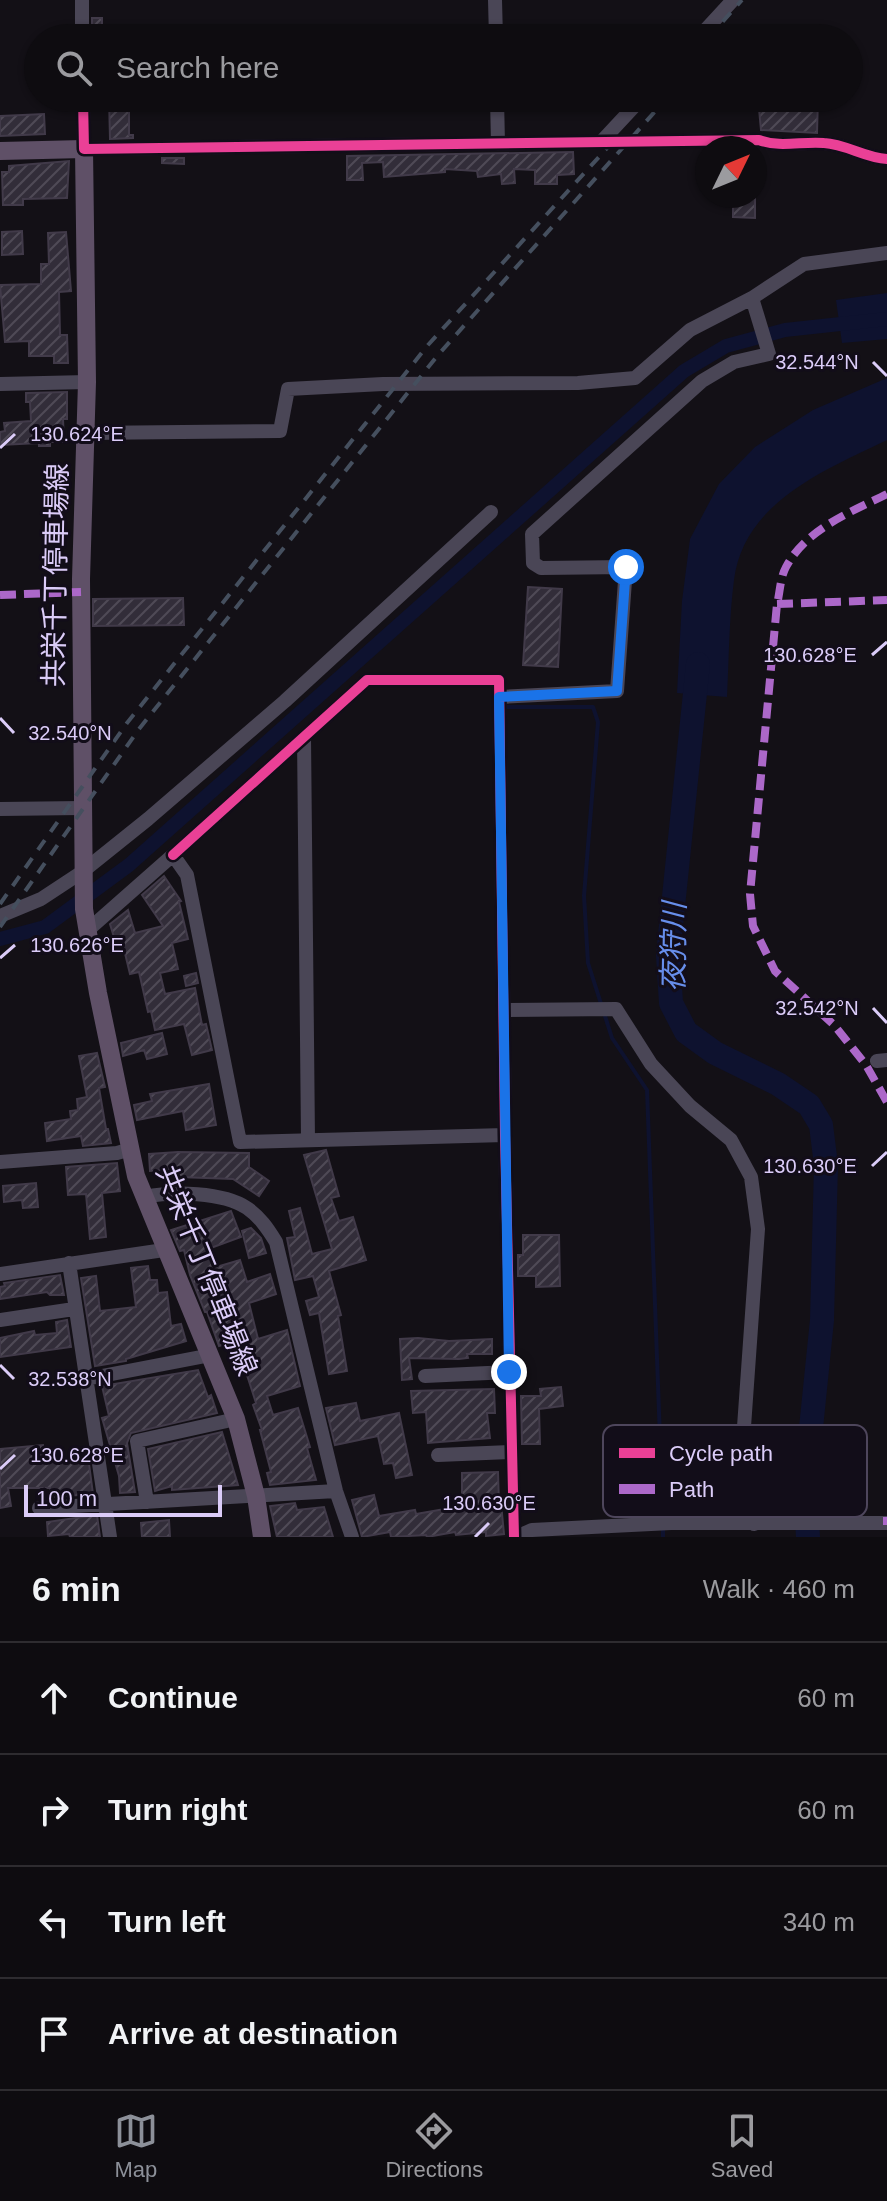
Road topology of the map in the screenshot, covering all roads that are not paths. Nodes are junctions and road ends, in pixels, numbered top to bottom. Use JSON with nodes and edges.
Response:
{"nodes":[{"id":1,"x":82,"y":0,"type":"edge"},
{"id":2,"x":495,"y":0,"type":"edge"},
{"id":3,"x":733,"y":0,"type":"edge"},
{"id":4,"x":82,"y":24,"type":"edge"},
{"id":5,"x":496,"y":24,"type":"edge"},
{"id":6,"x":711,"y":24,"type":"edge"},
{"id":7,"x":83,"y":112,"type":"edge"},
{"id":8,"x":497,"y":112,"type":"edge"},
{"id":9,"x":629,"y":112,"type":"edge"},
{"id":10,"x":601,"y":142,"type":"junction"},
{"id":11,"x":498,"y":144,"type":"junction"},
{"id":12,"x":84,"y":149,"type":"junction"},
{"id":13,"x":0,"y":151,"type":"edge"},
{"id":14,"x":887,"y":159,"type":"edge"},
{"id":15,"x":887,"y":253,"type":"edge"},
{"id":16,"x":752,"y":298,"type":"junction"},
{"id":17,"x":87,"y":382,"type":"junction"},
{"id":18,"x":0,"y":384,"type":"edge"},
{"id":19,"x":85,"y":433,"type":"junction"},
{"id":20,"x":491,"y":512,"type":"dead end"},
{"id":21,"x":499,"y":697,"type":"junction"},
{"id":22,"x":304,"y":737,"type":"junction"},
{"id":23,"x":82,"y":808,"type":"junction"},
{"id":24,"x":0,"y":809,"type":"edge"},
{"id":25,"x":173,"y":855,"type":"junction"},
{"id":26,"x":82,"y":872,"type":"junction"},
{"id":27,"x":0,"y":916,"type":"edge"},
{"id":28,"x":88,"y":930,"type":"junction"},
{"id":29,"x":503,"y":1010,"type":"junction"},
{"id":30,"x":505,"y":1135,"type":"junction"},
{"id":31,"x":308,"y":1140,"type":"junction"},
{"id":32,"x":131,"y":1149,"type":"junction"},
{"id":33,"x":0,"y":1162,"type":"edge"},
{"id":34,"x":145,"y":1197,"type":"junction"},
{"id":35,"x":164,"y":1250,"type":"junction"},
{"id":36,"x":69,"y":1263,"type":"junction"},
{"id":37,"x":0,"y":1274,"type":"edge"},
{"id":38,"x":74,"y":1309,"type":"junction"},
{"id":39,"x":0,"y":1320,"type":"edge"},
{"id":40,"x":211,"y":1355,"type":"junction"},
{"id":41,"x":509,"y":1372,"type":"junction"},
{"id":42,"x":425,"y":1376,"type":"dead end"},
{"id":43,"x":86,"y":1379,"type":"junction"},
{"id":44,"x":236,"y":1419,"type":"junction"},
{"id":45,"x":744,"y":1425,"type":"edge"},
{"id":46,"x":511,"y":1452,"type":"junction"},
{"id":47,"x":438,"y":1455,"type":"dead end"},
{"id":48,"x":336,"y":1491,"type":"junction"},
{"id":49,"x":256,"y":1496,"type":"junction"},
{"id":50,"x":147,"y":1502,"type":"junction"},
{"id":51,"x":106,"y":1505,"type":"junction"},
{"id":52,"x":39,"y":1508,"type":"dead end"},
{"id":53,"x":756,"y":1517,"type":"edge"},
{"id":54,"x":884,"y":1522,"type":"edge"},
{"id":55,"x":758,"y":1524,"type":"junction"},
{"id":56,"x":642,"y":1531,"type":"edge"},
{"id":57,"x":110,"y":1537,"type":"edge"},
{"id":58,"x":262,"y":1537,"type":"edge"},
{"id":59,"x":352,"y":1537,"type":"edge"},
{"id":60,"x":515,"y":1537,"type":"edge"}],
"edges":[{"from":1,"to":4,"type":"street"},
{"from":2,"to":5,"type":"street"},
{"from":3,"to":6,"type":"street"},
{"from":7,"to":12,"type":"street"},
{"from":8,"to":11,"type":"street"},
{"from":9,"to":10,"type":"street"},
{"from":10,"to":11,"type":"street"},
{"from":10,"to":14,"type":"street"},
{"from":11,"to":12,"type":"street"},
{"from":12,"to":13,"type":"main road"},
{"from":12,"to":17,"type":"main road","name":"共栄千丁停車場線"},
{"from":15,"to":16,"type":"street"},
{"from":16,"to":19,"type":"street"},
{"from":16,"to":21,"type":"street"},
{"from":17,"to":18,"type":"street"},
{"from":17,"to":19,"type":"main road","name":"共栄千丁停車場線"},
{"from":19,"to":23,"type":"main road","name":"共栄千丁停車場線"},
{"from":20,"to":26,"type":"street"},
{"from":21,"to":22,"type":"street"},
{"from":21,"to":29,"type":"street"},
{"from":22,"to":25,"type":"street"},
{"from":22,"to":31,"type":"street"},
{"from":23,"to":24,"type":"street"},
{"from":23,"to":26,"type":"main road","name":"共栄千丁停車場線"},
{"from":25,"to":28,"type":"street"},
{"from":25,"to":31,"type":"street"},
{"from":26,"to":27,"type":"street"},
{"from":26,"to":28,"type":"main road","name":"共栄千丁停車場線"},
{"from":28,"to":32,"type":"main road","name":"共栄千丁停車場線"},
{"from":29,"to":30,"type":"street"},
{"from":29,"to":45,"type":"street"},
{"from":30,"to":31,"type":"street"},
{"from":30,"to":41,"type":"street"},
{"from":32,"to":33,"type":"street"},
{"from":32,"to":34,"type":"main road","name":"共栄千丁停車場線"},
{"from":34,"to":35,"type":"main road","name":"共栄千丁停車場線"},
{"from":34,"to":48,"type":"street"},
{"from":35,"to":36,"type":"street"},
{"from":35,"to":40,"type":"main road","name":"共栄千丁停車場線"},
{"from":36,"to":37,"type":"street"},
{"from":36,"to":38,"type":"street"},
{"from":38,"to":39,"type":"street"},
{"from":38,"to":43,"type":"street"},
{"from":40,"to":43,"type":"street"},
{"from":40,"to":44,"type":"main road","name":"共栄千丁停車場線"},
{"from":41,"to":42,"type":"street"},
{"from":41,"to":46,"type":"street"},
{"from":43,"to":51,"type":"street"},
{"from":44,"to":49,"type":"main road","name":"共栄千丁停車場線"},
{"from":44,"to":50,"type":"street"},
{"from":46,"to":47,"type":"street"},
{"from":46,"to":60,"type":"street"},
{"from":48,"to":49,"type":"street"},
{"from":48,"to":59,"type":"street"},
{"from":49,"to":50,"type":"street"},
{"from":49,"to":58,"type":"main road","name":"共栄千丁停車場線"},
{"from":50,"to":51,"type":"street"},
{"from":51,"to":52,"type":"street"},
{"from":51,"to":57,"type":"street"},
{"from":53,"to":55,"type":"street"},
{"from":54,"to":55,"type":"street"},
{"from":55,"to":56,"type":"street"},
{"from":56,"to":60,"type":"street"}]}
